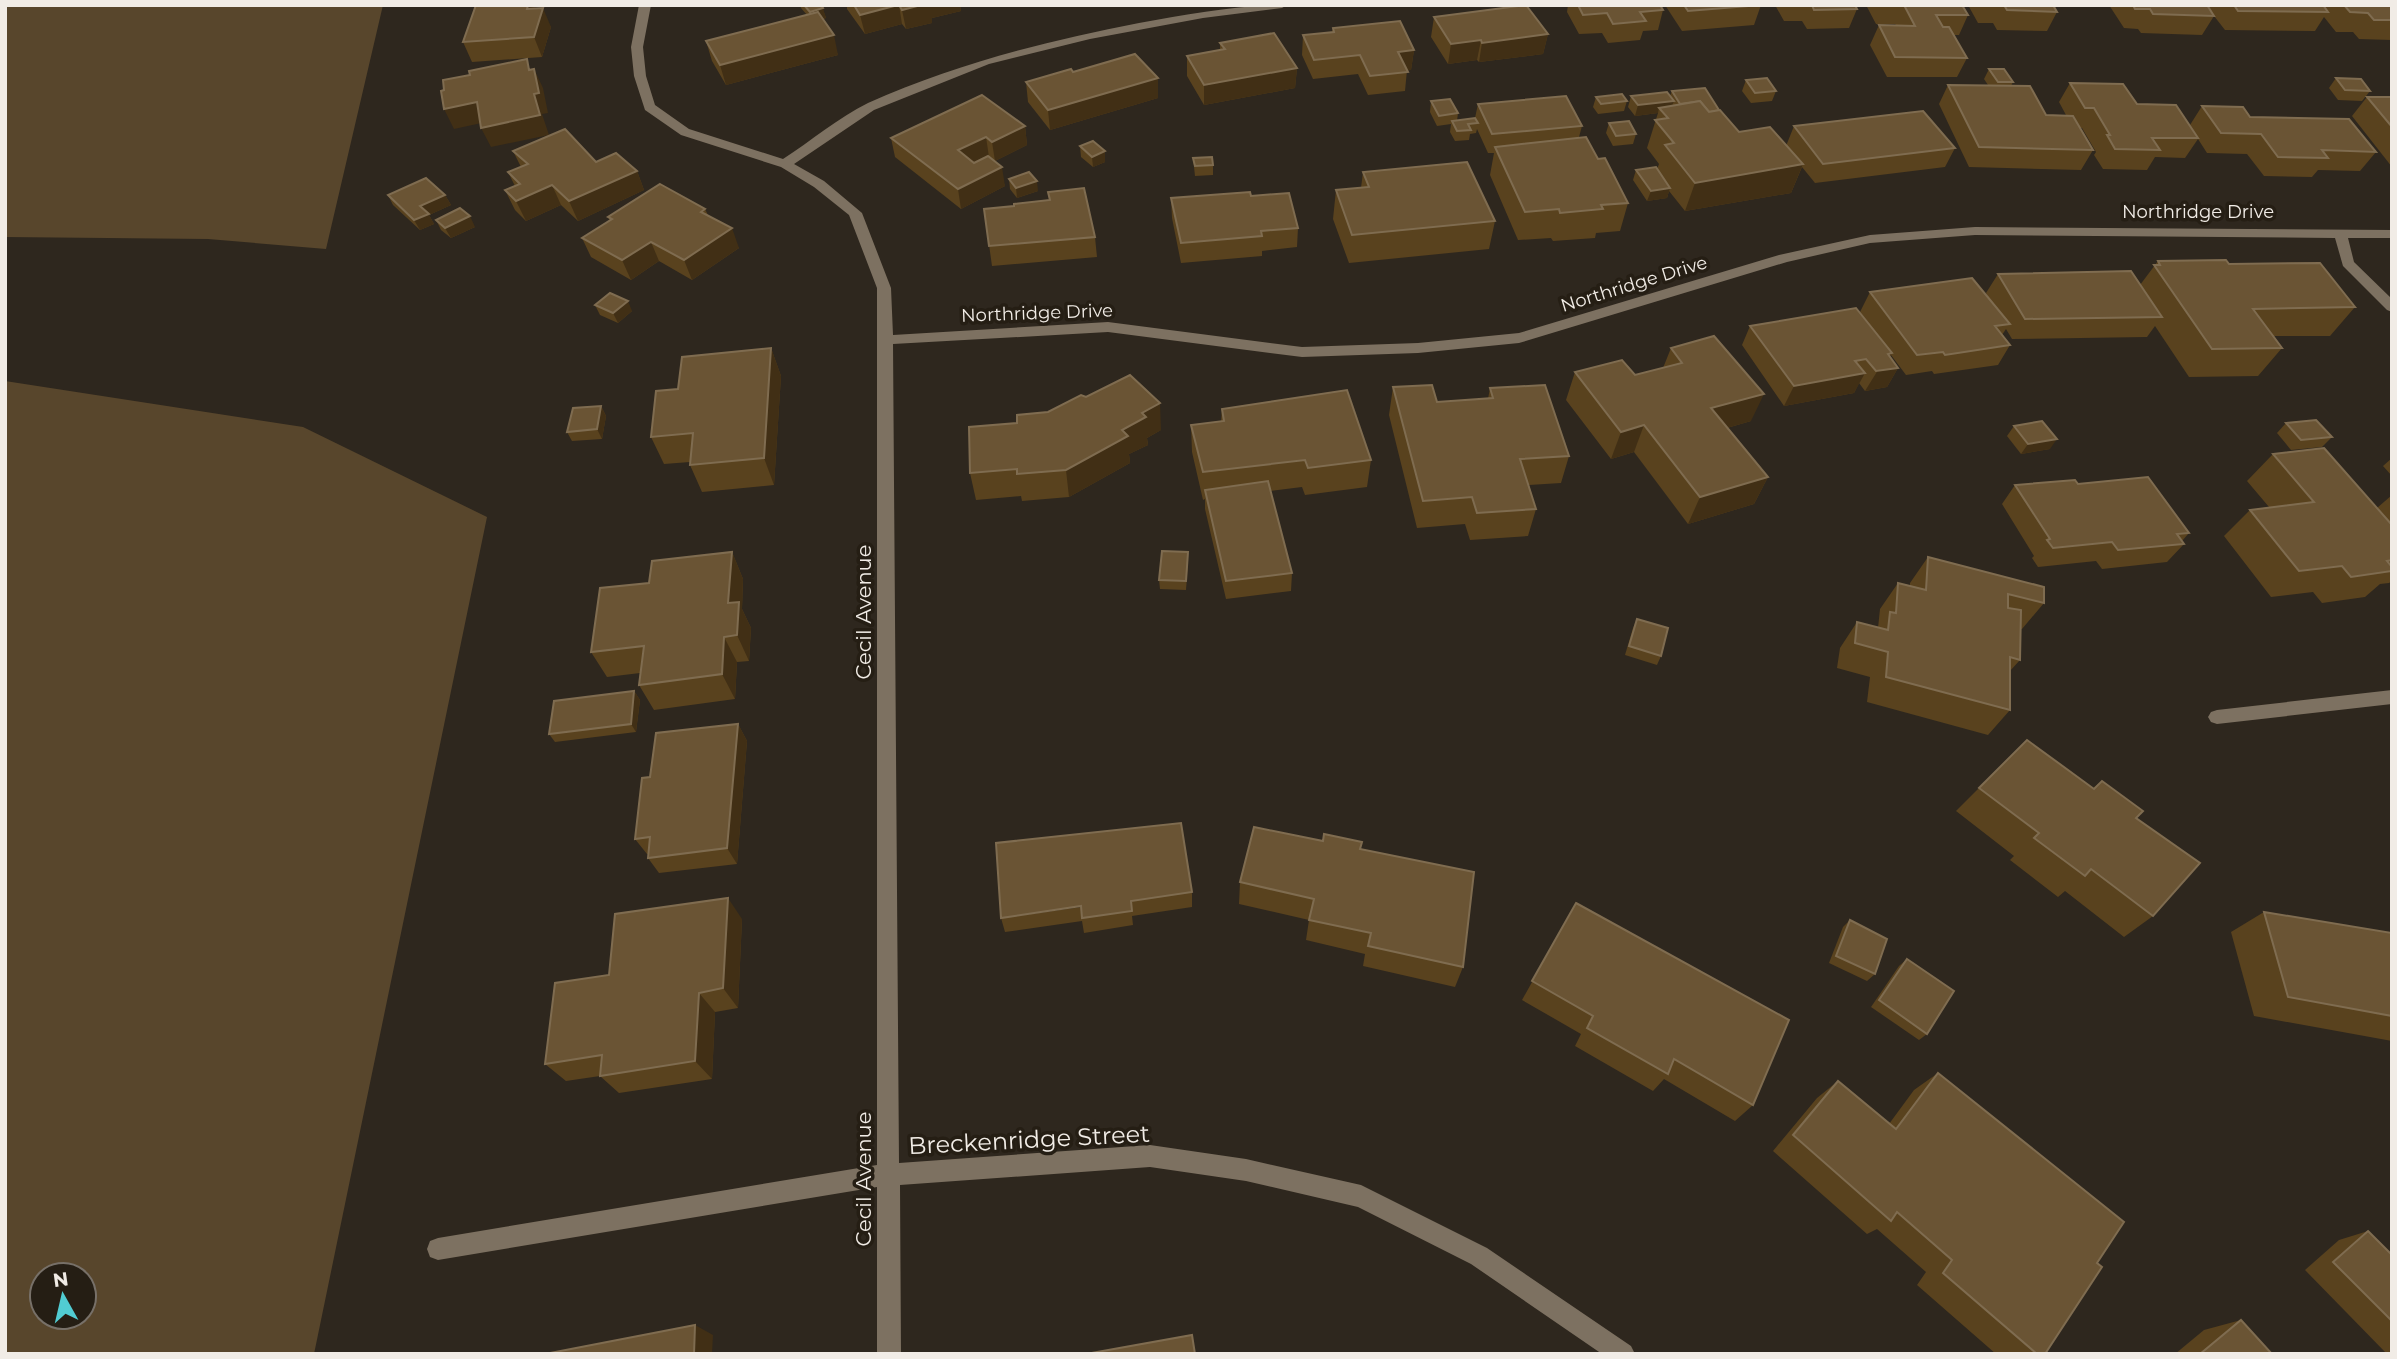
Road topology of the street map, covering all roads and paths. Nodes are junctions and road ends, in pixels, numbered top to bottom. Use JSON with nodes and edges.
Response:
{"nodes":[{"id":1,"x":645,"y":5,"type":"edge"},
{"id":2,"x":1282,"y":5,"type":"edge"},
{"id":3,"x":785,"y":164,"type":"junction"},
{"id":4,"x":2340,"y":232,"type":"junction"},
{"id":5,"x":2392,"y":234,"type":"edge"},
{"id":6,"x":2392,"y":307,"type":"edge"},
{"id":7,"x":886,"y":340,"type":"junction"},
{"id":8,"x":2392,"y":697,"type":"edge"},
{"id":9,"x":2217,"y":717,"type":"dead end"},
{"id":10,"x":886,"y":1175,"type":"junction"},
{"id":11,"x":438,"y":1250,"type":"dead end"},
{"id":12,"x":889,"y":1354,"type":"edge"},
{"id":13,"x":1623,"y":1354,"type":"edge"}],
"edges":[{"from":1,"to":3,"type":"street","name":"Cecil Avenue"},
{"from":2,"to":3,"type":"street"},
{"from":3,"to":7,"type":"street","name":"Cecil Avenue"},
{"from":4,"to":5,"type":"street","name":"Northridge Drive"},
{"from":4,"to":6,"type":"street"},
{"from":4,"to":7,"type":"street","name":"Northridge Drive"},
{"from":7,"to":10,"type":"street","name":"Cecil Avenue"},
{"from":8,"to":9,"type":"street"},
{"from":10,"to":11,"type":"street","name":"Breckenridge Street"},
{"from":10,"to":12,"type":"street","name":"Cecil Avenue"},
{"from":10,"to":13,"type":"street","name":"Breckenridge Street"}]}
